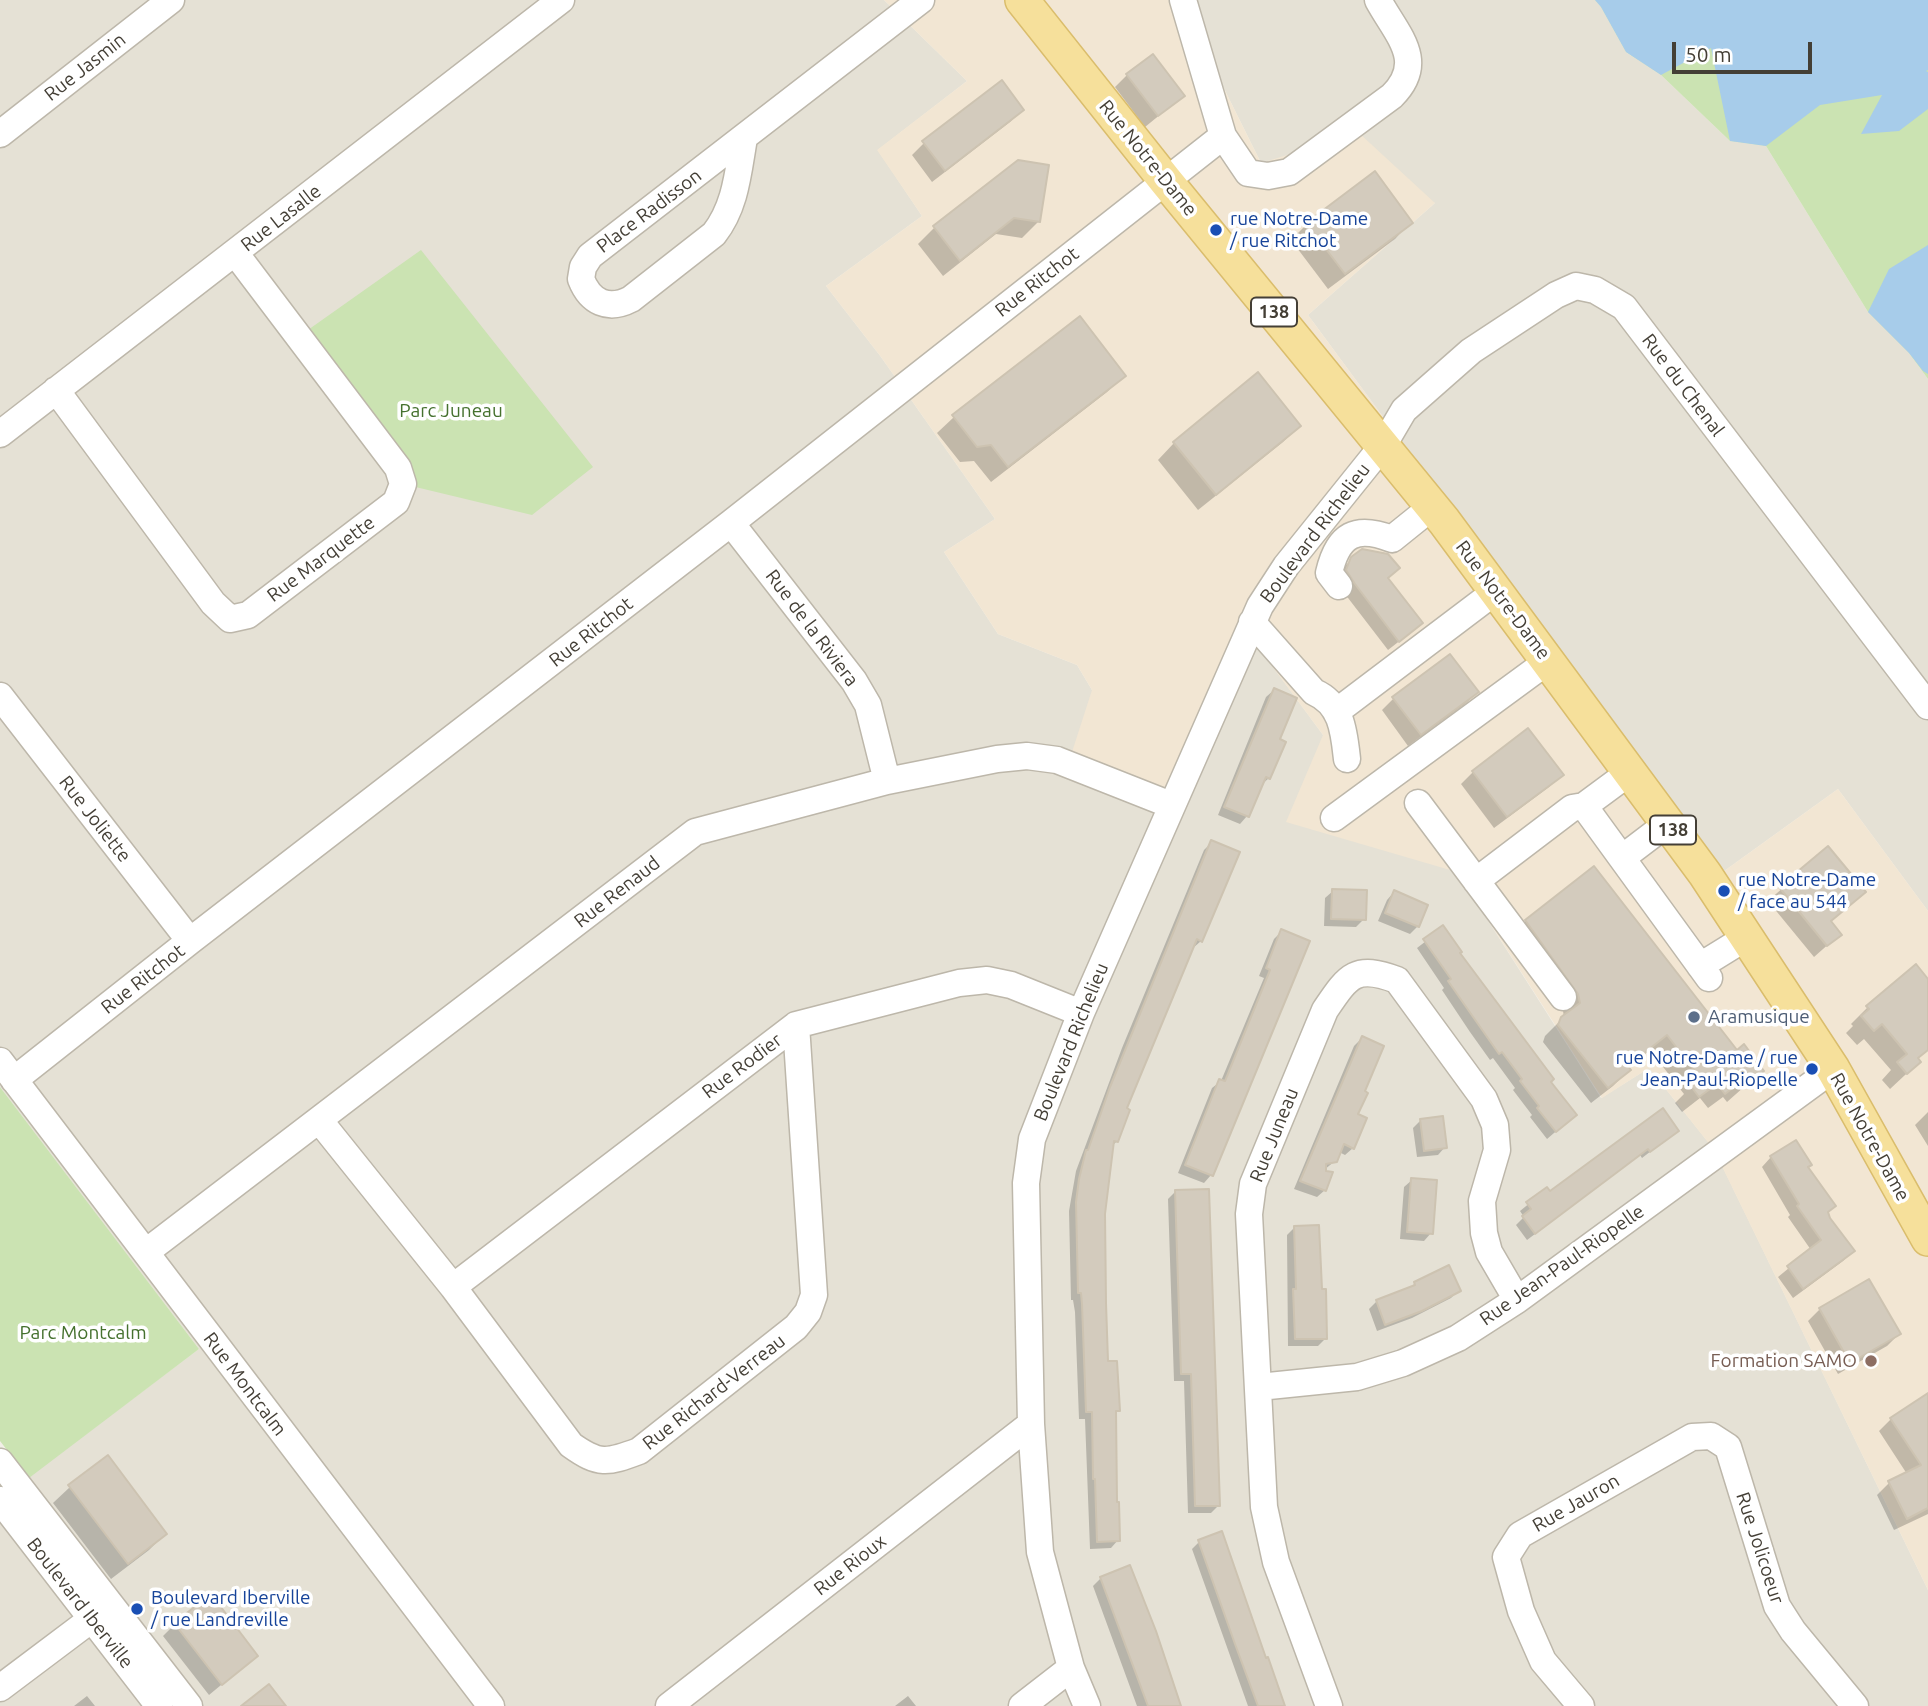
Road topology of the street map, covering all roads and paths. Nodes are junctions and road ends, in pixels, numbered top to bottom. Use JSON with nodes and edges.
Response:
{"nodes":[{"id":1,"x":171,"y":0,"type":"edge"},
{"id":2,"x":561,"y":0,"type":"edge"},
{"id":3,"x":921,"y":0,"type":"edge"},
{"id":4,"x":1022,"y":0,"type":"edge"},
{"id":5,"x":1183,"y":0,"type":"edge"},
{"id":6,"x":1378,"y":0,"type":"edge"},
{"id":7,"x":0,"y":134,"type":"edge"},
{"id":8,"x":1223,"y":136,"type":"junction"},
{"id":9,"x":744,"y":138,"type":"junction"},
{"id":10,"x":1165,"y":180,"type":"junction"},
{"id":11,"x":236,"y":254,"type":"junction"},
{"id":12,"x":55,"y":390,"type":"junction"},
{"id":13,"x":0,"y":434,"type":"edge"},
{"id":14,"x":1384,"y":444,"type":"junction"},
{"id":15,"x":1433,"y":506,"type":"junction"},
{"id":16,"x":1324,"y":520,"type":"junction"},
{"id":17,"x":732,"y":523,"type":"junction"},
{"id":18,"x":1346,"y":540,"type":"junction"},
{"id":19,"x":1339,"y":586,"type":"dead end"},
{"id":20,"x":1496,"y":591,"type":"junction"},
{"id":21,"x":1252,"y":622,"type":"junction"},
{"id":22,"x":1548,"y":661,"type":"junction"},
{"id":23,"x":0,"y":696,"type":"edge"},
{"id":24,"x":1928,"y":706,"type":"edge"},
{"id":25,"x":1336,"y":712,"type":"junction"},
{"id":26,"x":1347,"y":759,"type":"dead end"},
{"id":27,"x":1630,"y":772,"type":"junction"},
{"id":28,"x":887,"y":781,"type":"junction"},
{"id":29,"x":1418,"y":803,"type":"dead end"},
{"id":30,"x":1171,"y":805,"type":"junction"},
{"id":31,"x":1584,"y":806,"type":"junction"},
{"id":32,"x":1334,"y":818,"type":"dead end"},
{"id":33,"x":1668,"y":823,"type":"junction"},
{"id":34,"x":1622,"y":858,"type":"junction"},
{"id":35,"x":1476,"y":881,"type":"junction"},
{"id":36,"x":1746,"y":937,"type":"junction"},
{"id":37,"x":190,"y":941,"type":"junction"},
{"id":38,"x":1563,"y":997,"type":"dead end"},
{"id":39,"x":1081,"y":1013,"type":"junction"},
{"id":40,"x":796,"y":1025,"type":"junction"},
{"id":41,"x":1833,"y":1069,"type":"junction"},
{"id":42,"x":7,"y":1071,"type":"edge"},
{"id":43,"x":319,"y":1120,"type":"junction"},
{"id":44,"x":1928,"y":1240,"type":"edge"},
{"id":45,"x":146,"y":1252,"type":"junction"},
{"id":46,"x":453,"y":1287,"type":"junction"},
{"id":47,"x":1517,"y":1300,"type":"junction"},
{"id":48,"x":1259,"y":1387,"type":"junction"},
{"id":49,"x":1031,"y":1424,"type":"junction"},
{"id":50,"x":1692,"y":1437,"type":"joint"},
{"id":51,"x":0,"y":1462,"type":"edge"},
{"id":52,"x":0,"y":1500,"type":"edge"},
{"id":53,"x":101,"y":1611,"type":"junction"},
{"id":54,"x":1071,"y":1668,"type":"junction"},
{"id":55,"x":0,"y":1688,"type":"edge"},
{"id":56,"x":159,"y":1706,"type":"edge"},
{"id":57,"x":189,"y":1706,"type":"edge"},
{"id":58,"x":491,"y":1706,"type":"edge"},
{"id":59,"x":669,"y":1706,"type":"edge"},
{"id":60,"x":1022,"y":1706,"type":"edge"},
{"id":61,"x":1087,"y":1706,"type":"edge"},
{"id":62,"x":1329,"y":1706,"type":"edge"},
{"id":63,"x":1581,"y":1706,"type":"edge"},
{"id":64,"x":1855,"y":1706,"type":"edge"}],
"edges":[{"from":1,"to":7,"type":"street","name":"Rue Jasmin"},
{"from":2,"to":11,"type":"street","name":"Rue Lasalle"},
{"from":3,"to":9,"type":"street","name":"Place Radisson"},
{"from":4,"to":10,"type":"main road","name":"Rue Notre-Dame","number":"138"},
{"from":5,"to":8,"type":"street"},
{"from":6,"to":8,"type":"street"},
{"from":8,"to":10,"type":"street","name":"Rue Ritchot"},
{"from":9,"to":9,"type":"street","name":"Place Radisson"},
{"from":10,"to":14,"type":"main road","name":"Rue Notre-Dame","number":"138"},
{"from":10,"to":17,"type":"street","name":"Rue Ritchot"},
{"from":11,"to":12,"type":"street","name":"Rue Lasalle"},
{"from":11,"to":12,"type":"street","name":"Rue Marquette"},
{"from":12,"to":13,"type":"street","name":"Rue Lasalle"},
{"from":14,"to":15,"type":"main road","name":"Rue Notre-Dame","number":"138"},
{"from":14,"to":16,"type":"street","name":"Boulevard Richelieu"},
{"from":14,"to":24,"type":"street","name":"Rue du Chenal"},
{"from":15,"to":18,"type":"street"},
{"from":15,"to":20,"type":"main road","name":"Rue Notre-Dame","number":"138"},
{"from":16,"to":18,"type":"street"},
{"from":16,"to":21,"type":"street","name":"Boulevard Richelieu"},
{"from":17,"to":28,"type":"street","name":"Rue de la Riviera"},
{"from":17,"to":37,"type":"street","name":"Rue Ritchot"},
{"from":18,"to":19,"type":"street"},
{"from":20,"to":22,"type":"main road","name":"Rue Notre-Dame","number":"138"},
{"from":20,"to":25,"type":"street"},
{"from":21,"to":25,"type":"street"},
{"from":21,"to":30,"type":"street","name":"Boulevard Richelieu"},
{"from":22,"to":27,"type":"main road","name":"Rue Notre-Dame","number":"138"},
{"from":22,"to":32,"type":"street"},
{"from":23,"to":37,"type":"street","name":"Rue Joliette"},
{"from":25,"to":26,"type":"street"},
{"from":27,"to":31,"type":"street"},
{"from":27,"to":33,"type":"main road","name":"Rue Notre-Dame","number":"138"},
{"from":28,"to":30,"type":"street","name":"Rue Renaud"},
{"from":28,"to":43,"type":"street","name":"Rue Renaud"},
{"from":29,"to":35,"type":"street"},
{"from":30,"to":39,"type":"street","name":"Boulevard Richelieu"},
{"from":31,"to":34,"type":"street"},
{"from":31,"to":35,"type":"street"},
{"from":33,"to":34,"type":"street"},
{"from":33,"to":36,"type":"main road","name":"Rue Notre-Dame","number":"138"},
{"from":34,"to":36,"type":"street"},
{"from":35,"to":38,"type":"street"},
{"from":36,"to":41,"type":"main road","name":"Rue Notre-Dame","number":"138"},
{"from":37,"to":42,"type":"street","name":"Rue Ritchot"},
{"from":39,"to":40,"type":"street","name":"Rue Rodier"},
{"from":39,"to":49,"type":"street","name":"Boulevard Richelieu"},
{"from":40,"to":46,"type":"street","name":"Rue Rodier"},
{"from":40,"to":46,"type":"street","name":"Rue Richard-Verreau"},
{"from":41,"to":44,"type":"main road","name":"Rue Notre-Dame","number":"138"},
{"from":41,"to":47,"type":"street","name":"Rue Jean-Paul-Riopelle"},
{"from":42,"to":45,"type":"street","name":"Rue Montcalm"},
{"from":43,"to":45,"type":"street","name":"Rue Renaud"},
{"from":43,"to":46,"type":"street","name":"Rue Richard-Verreau"},
{"from":45,"to":58,"type":"street","name":"Rue Montcalm"},
{"from":47,"to":48,"type":"street","name":"Rue Jean-Paul-Riopelle"},
{"from":47,"to":48,"type":"street","name":"Rue Juneau"},
{"from":48,"to":62,"type":"street","name":"Rue Juneau"},
{"from":49,"to":54,"type":"street","name":"Boulevard Richelieu"},
{"from":49,"to":59,"type":"street","name":"Rue Rioux"},
{"from":50,"to":63,"type":"street","name":"Rue Jauron"},
{"from":50,"to":64,"type":"street","name":"Rue Jolicoeur"},
{"from":51,"to":53,"type":"street","name":"Boulevard Iberville"},
{"from":52,"to":53,"type":"street","name":"Boulevard Iberville"},
{"from":53,"to":55,"type":"street"},
{"from":53,"to":56,"type":"street","name":"Boulevard Iberville"},
{"from":53,"to":57,"type":"street","name":"Boulevard Iberville"},
{"from":54,"to":60,"type":"street"},
{"from":54,"to":61,"type":"street","name":"Boulevard Richelieu"}]}
